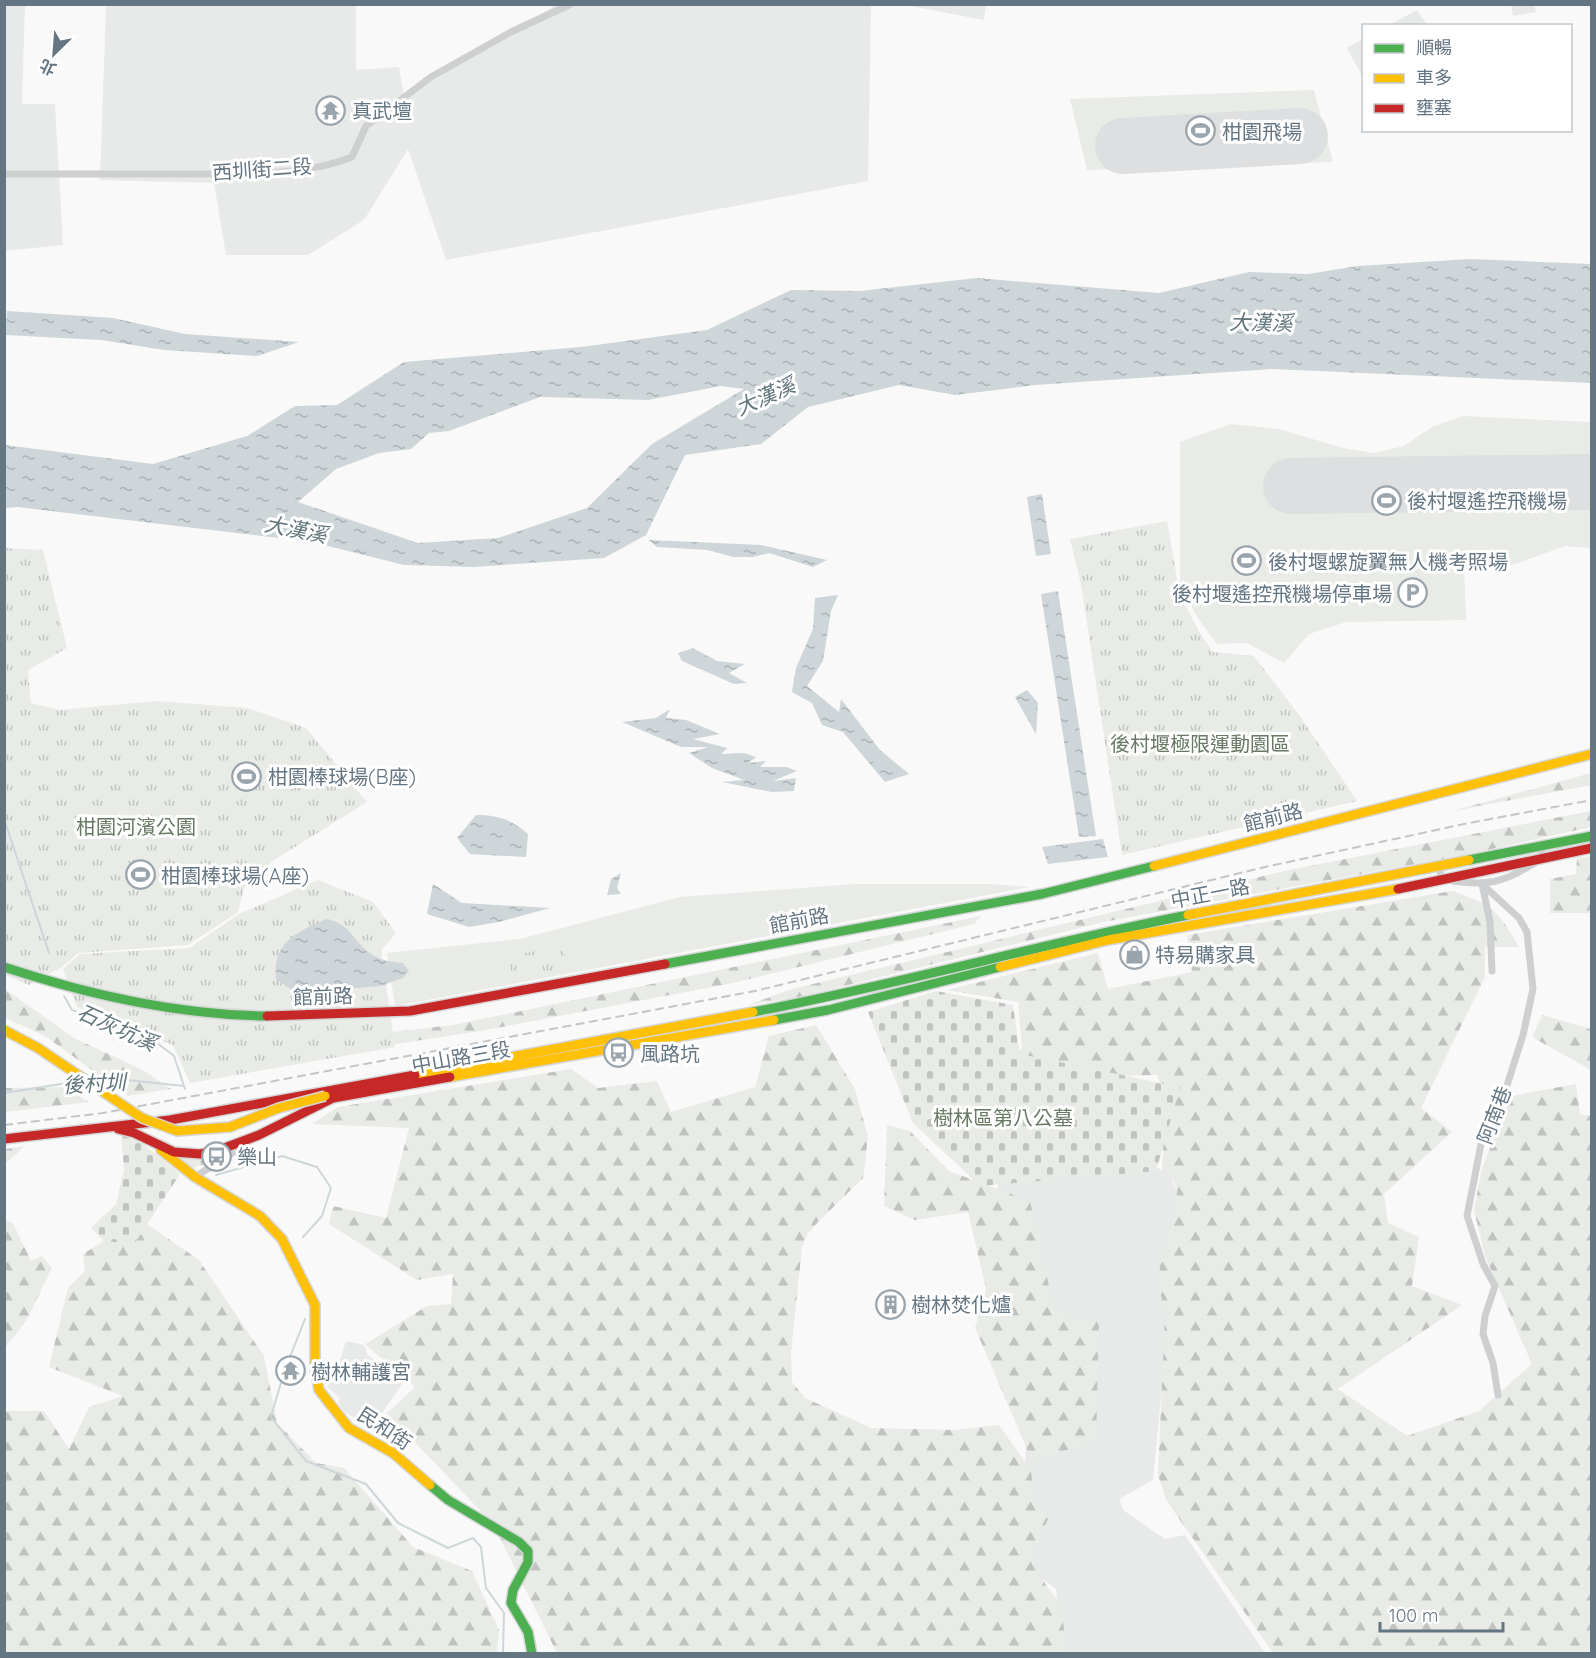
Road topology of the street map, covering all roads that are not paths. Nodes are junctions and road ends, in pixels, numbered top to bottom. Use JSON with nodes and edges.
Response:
{"nodes":[{"id":1,"x":572,"y":4,"type":"edge"},
{"id":2,"x":4,"y":174,"type":"edge"},
{"id":3,"x":1592,"y":754,"type":"edge"},
{"id":4,"x":1592,"y":837,"type":"edge"},
{"id":5,"x":1541,"y":847,"type":"junction"},
{"id":6,"x":1592,"y":848,"type":"edge"},
{"id":7,"x":1544,"y":858,"type":"junction"},
{"id":8,"x":1439,"y":868,"type":"junction"},
{"id":9,"x":1442,"y":879,"type":"junction"},
{"id":10,"x":1482,"y":884,"type":"junction"},
{"id":11,"x":4,"y":967,"type":"edge"},
{"id":12,"x":1492,"y":972,"type":"dead end"},
{"id":13,"x":837,"y":996,"type":"joint"},
{"id":14,"x":854,"y":1005,"type":"joint"},
{"id":15,"x":4,"y":1030,"type":"edge"},
{"id":16,"x":330,"y":1095,"type":"junction"},
{"id":17,"x":88,"y":1128,"type":"junction"},
{"id":18,"x":262,"y":1135,"type":"junction"},
{"id":19,"x":4,"y":1139,"type":"edge"},
{"id":20,"x":147,"y":1139,"type":"junction"},
{"id":21,"x":195,"y":1177,"type":"junction"},
{"id":22,"x":1498,"y":1395,"type":"dead end"},
{"id":23,"x":532,"y":1653,"type":"edge"}],
"edges":[{"from":1,"to":2,"type":"street","name":"西圳街二段"},
{"from":3,"to":11,"type":"main road","name":"館前路"},
{"from":4,"to":5,"type":"main road","name":"中正一路"},
{"from":5,"to":7,"type":"street"},
{"from":5,"to":8,"type":"main road","name":"中正一路"},
{"from":6,"to":7,"type":"main road","name":"中正一路"},
{"from":7,"to":9,"type":"main road","name":"中正一路"},
{"from":7,"to":10,"type":"street"},
{"from":8,"to":9,"type":"street"},
{"from":8,"to":13,"type":"main road","name":"中正一路"},
{"from":9,"to":10,"type":"street"},
{"from":9,"to":14,"type":"main road","name":"中正一路"},
{"from":10,"to":12,"type":"street"},
{"from":10,"to":22,"type":"street","name":"阿南巷"},
{"from":13,"to":16,"type":"main road","name":"中山路三段"},
{"from":14,"to":16,"type":"main road","name":"中山路三段"},
{"from":15,"to":16,"type":"main road","bridge":true},
{"from":16,"to":17,"type":"main road","name":"中山路三段"},
{"from":16,"to":18,"type":"main road","name":"中山路三段"},
{"from":17,"to":19,"type":"main road","name":"中山路三段"},
{"from":17,"to":20,"type":"main road","name":"中山路三段"},
{"from":18,"to":20,"type":"main road","name":"中山路三段"},
{"from":18,"to":21,"type":"street"},
{"from":20,"to":21,"type":"main road","name":"民和街"},
{"from":21,"to":23,"type":"main road","name":"民和街"}]}
